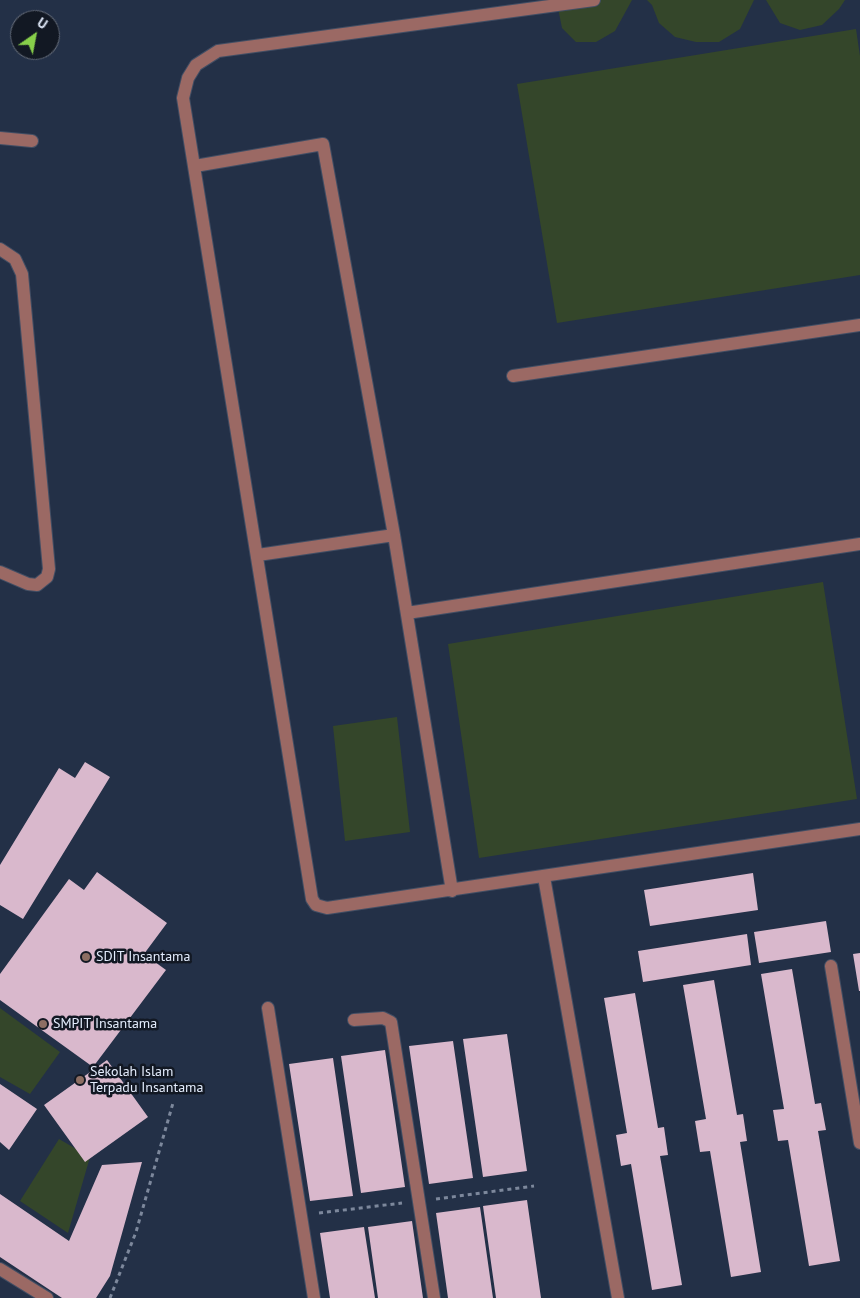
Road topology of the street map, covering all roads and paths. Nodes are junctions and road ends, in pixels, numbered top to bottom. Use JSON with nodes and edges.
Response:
{"nodes":[{"id":1,"x":594,"y":0,"type":"edge"},
{"id":2,"x":0,"y":138,"type":"edge"},
{"id":3,"x":32,"y":141,"type":"dead end"},
{"id":4,"x":195,"y":166,"type":"junction"},
{"id":5,"x":0,"y":249,"type":"edge"},
{"id":6,"x":860,"y":326,"type":"edge"},
{"id":7,"x":512,"y":376,"type":"dead end"},
{"id":8,"x":394,"y":535,"type":"junction"},
{"id":9,"x":860,"y":544,"type":"edge"},
{"id":10,"x":258,"y":555,"type":"junction"},
{"id":11,"x":0,"y":572,"type":"edge"},
{"id":12,"x":407,"y":613,"type":"junction"},
{"id":13,"x":860,"y":829,"type":"edge"},
{"id":14,"x":544,"y":878,"type":"junction"},
{"id":15,"x":452,"y":891,"type":"junction"},
{"id":16,"x":831,"y":966,"type":"dead end"},
{"id":17,"x":268,"y":1008,"type":"dead end"},
{"id":18,"x":354,"y":1020,"type":"dead end"},
{"id":19,"x":173,"y":1103,"type":"dead end"},
{"id":20,"x":860,"y":1144,"type":"edge"},
{"id":21,"x":0,"y":1269,"type":"edge"},
{"id":22,"x":47,"y":1298,"type":"edge"},
{"id":23,"x":110,"y":1298,"type":"edge"},
{"id":24,"x":314,"y":1298,"type":"edge"},
{"id":25,"x":434,"y":1298,"type":"edge"},
{"id":26,"x":618,"y":1298,"type":"edge"}],
"edges":[{"from":1,"to":4,"type":"street"},
{"from":2,"to":3,"type":"street"},
{"from":4,"to":8,"type":"street"},
{"from":4,"to":10,"type":"street"},
{"from":5,"to":11,"type":"street"},
{"from":6,"to":7,"type":"street"},
{"from":8,"to":10,"type":"street"},
{"from":8,"to":12,"type":"street"},
{"from":9,"to":12,"type":"street"},
{"from":10,"to":15,"type":"street"},
{"from":12,"to":15,"type":"street"},
{"from":13,"to":14,"type":"street"},
{"from":14,"to":15,"type":"street"},
{"from":14,"to":26,"type":"street"},
{"from":16,"to":20,"type":"street"},
{"from":17,"to":24,"type":"street"},
{"from":18,"to":25,"type":"street"},
{"from":19,"to":23,"type":"path"},
{"from":21,"to":22,"type":"street"}]}
